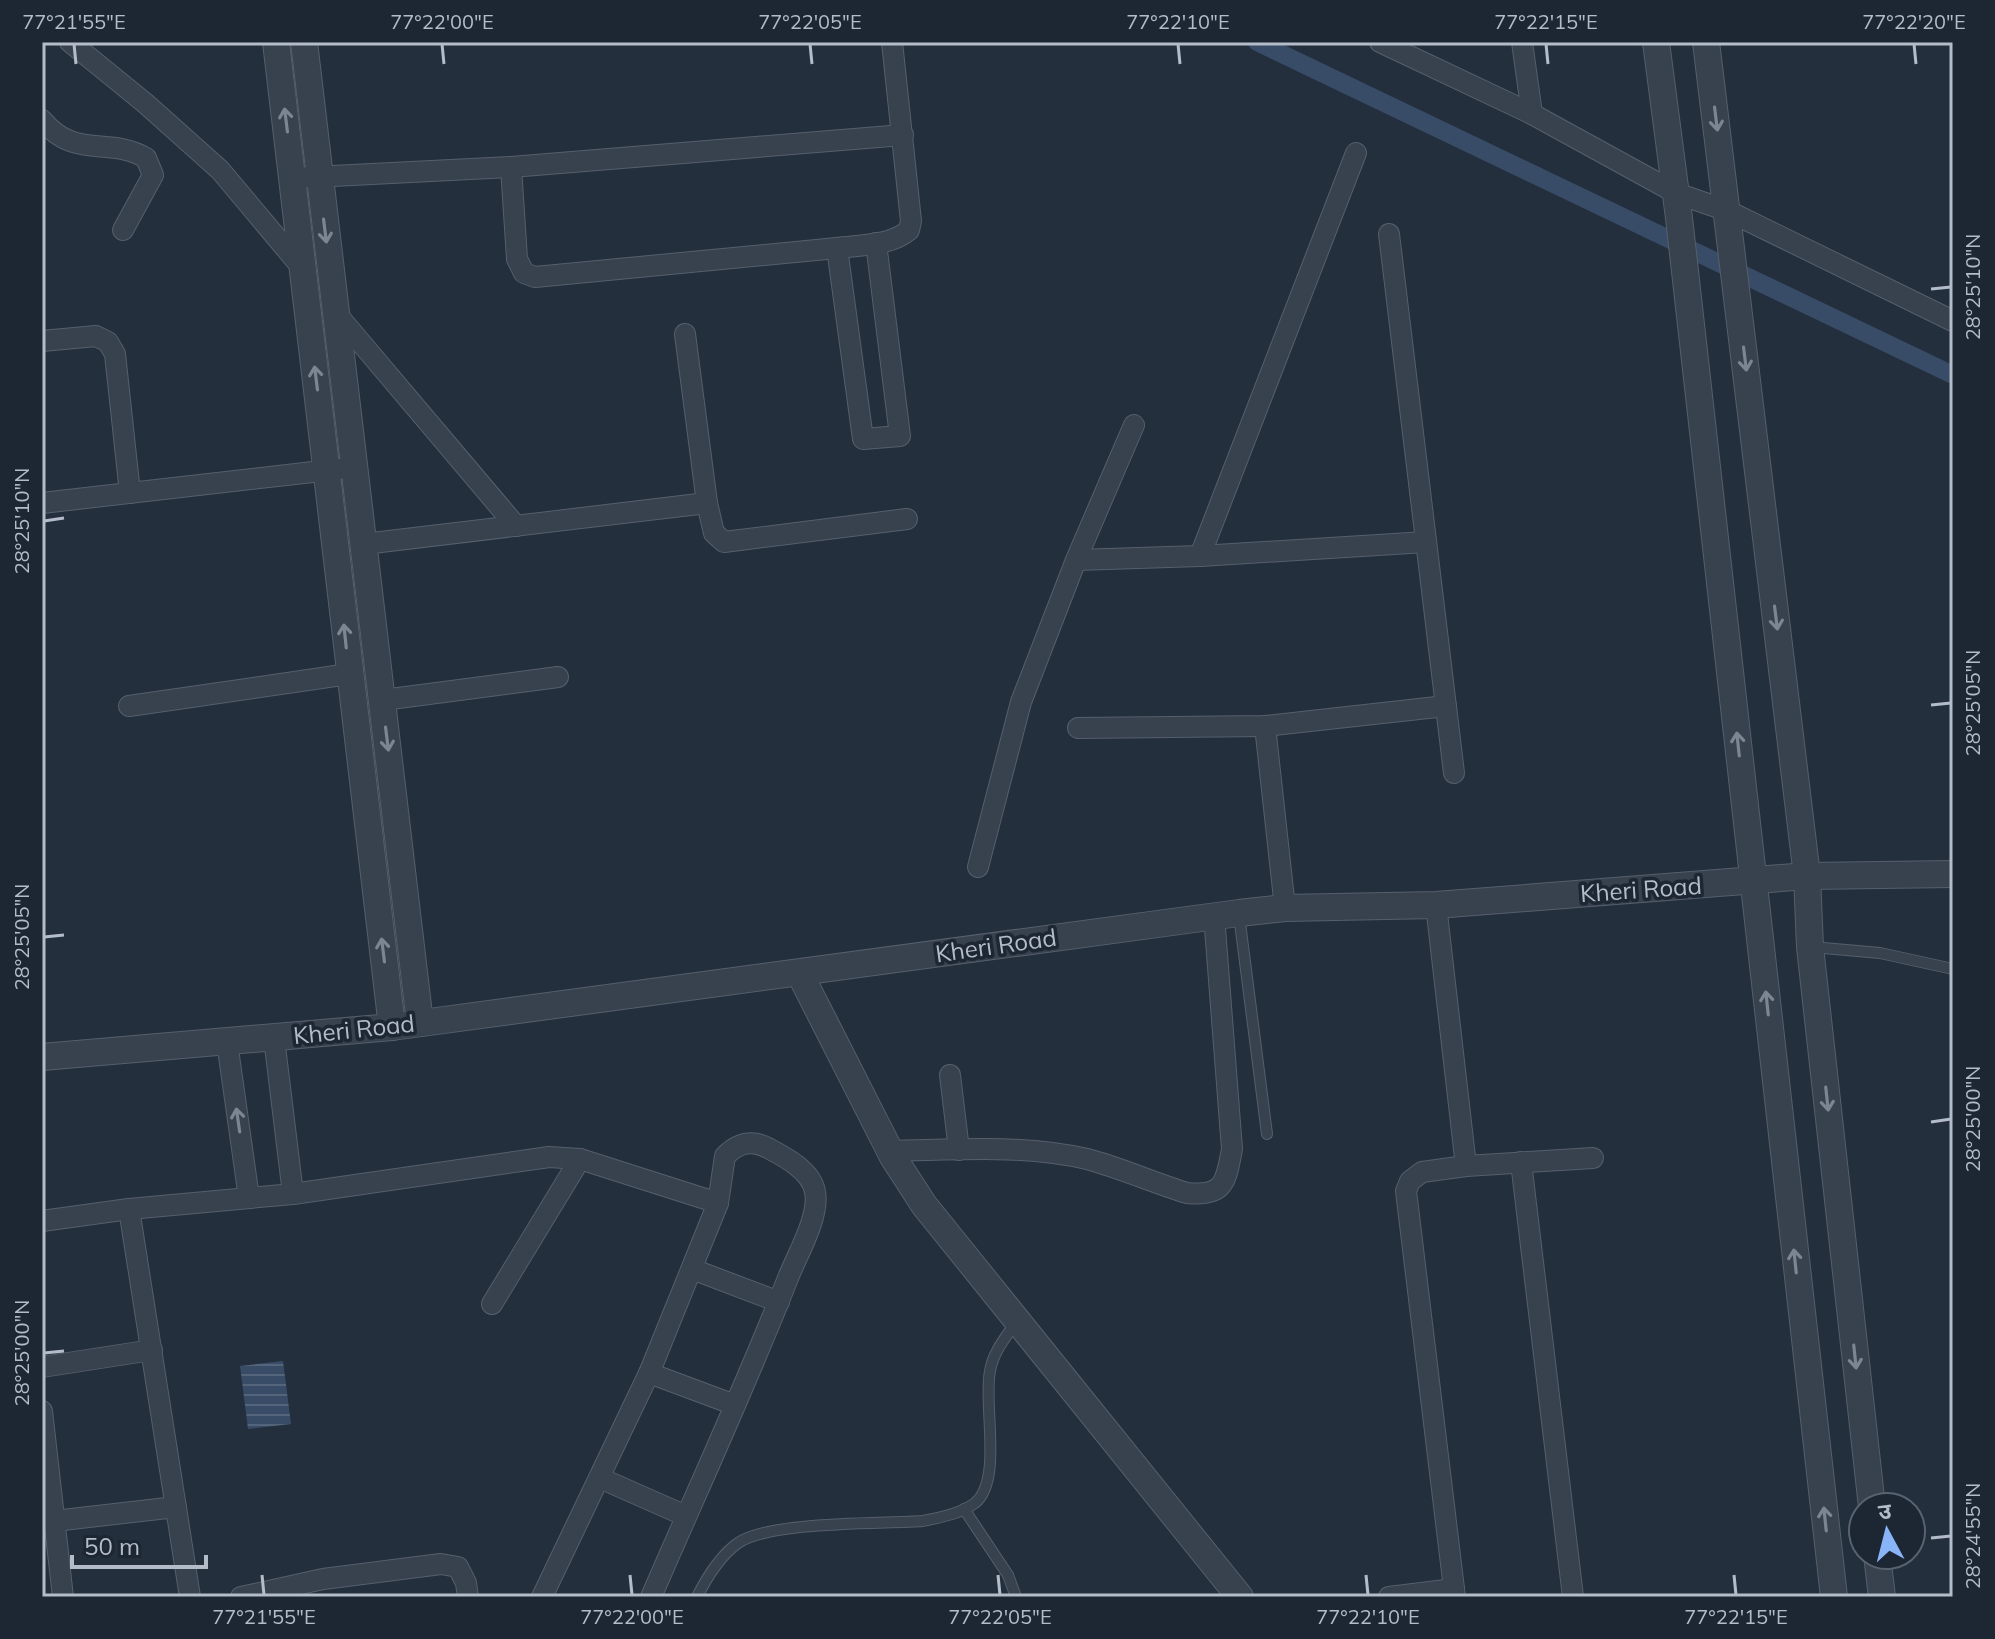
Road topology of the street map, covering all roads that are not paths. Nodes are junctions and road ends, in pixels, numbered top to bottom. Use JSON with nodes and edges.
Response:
{"nodes":[{"id":1,"x":70,"y":42,"type":"edge"},
{"id":2,"x":276,"y":42,"type":"edge"},
{"id":3,"x":304,"y":42,"type":"edge"},
{"id":4,"x":313,"y":42,"type":"edge"},
{"id":5,"x":892,"y":42,"type":"edge"},
{"id":6,"x":1380,"y":42,"type":"edge"},
{"id":7,"x":1522,"y":42,"type":"edge"},
{"id":8,"x":1656,"y":42,"type":"edge"},
{"id":9,"x":1706,"y":42,"type":"edge"},
{"id":10,"x":1532,"y":114,"type":"junction"},
{"id":11,"x":42,"y":120,"type":"edge"},
{"id":12,"x":903,"y":135,"type":"junction"},
{"id":13,"x":1356,"y":153,"type":"dead end"},
{"id":14,"x":511,"y":167,"type":"junction"},
{"id":15,"x":306,"y":177,"type":"junction"},
{"id":16,"x":1678,"y":206,"type":"junction"},
{"id":17,"x":1728,"y":211,"type":"junction"},
{"id":18,"x":123,"y":230,"type":"dead end"},
{"id":19,"x":1389,"y":234,"type":"dead end"},
{"id":20,"x":876,"y":243,"type":"junction"},
{"id":21,"x":837,"y":248,"type":"junction"},
{"id":22,"x":303,"y":269,"type":"junction"},
{"id":23,"x":335,"y":312,"type":"junction"},
{"id":24,"x":1953,"y":321,"type":"edge"},
{"id":25,"x":685,"y":334,"type":"dead end"},
{"id":26,"x":42,"y":341,"type":"edge"},
{"id":27,"x":1134,"y":425,"type":"dead end"},
{"id":28,"x":354,"y":467,"type":"junction"},
{"id":29,"x":327,"y":470,"type":"junction"},
{"id":30,"x":130,"y":493,"type":"junction"},
{"id":31,"x":42,"y":503,"type":"edge"},
{"id":32,"x":707,"y":503,"type":"junction"},
{"id":33,"x":907,"y":519,"type":"dead end"},
{"id":34,"x":516,"y":526,"type":"junction"},
{"id":35,"x":1426,"y":542,"type":"junction"},
{"id":36,"x":364,"y":544,"type":"junction"},
{"id":37,"x":1200,"y":556,"type":"junction"},
{"id":38,"x":1076,"y":560,"type":"junction"},
{"id":39,"x":349,"y":674,"type":"junction"},
{"id":40,"x":558,"y":677,"type":"dead end"},
{"id":41,"x":383,"y":700,"type":"junction"},
{"id":42,"x":129,"y":706,"type":"dead end"},
{"id":43,"x":1446,"y":706,"type":"junction"},
{"id":44,"x":1265,"y":726,"type":"junction"},
{"id":45,"x":1078,"y":728,"type":"dead end"},
{"id":46,"x":1454,"y":773,"type":"dead end"},
{"id":47,"x":978,"y":867,"type":"dead end"},
{"id":48,"x":1953,"y":874,"type":"edge"},
{"id":49,"x":1807,"y":876,"type":"junction"},
{"id":50,"x":1754,"y":882,"type":"junction"},
{"id":51,"x":1436,"y":905,"type":"junction"},
{"id":52,"x":1285,"y":908,"type":"junction"},
{"id":53,"x":1226,"y":914,"type":"junction"},
{"id":54,"x":1810,"y":947,"type":"junction"},
{"id":55,"x":1953,"y":969,"type":"edge"},
{"id":56,"x":800,"y":974,"type":"junction"},
{"id":57,"x":420,"y":1023,"type":"junction"},
{"id":58,"x":392,"y":1027,"type":"junction"},
{"id":59,"x":274,"y":1038,"type":"junction"},
{"id":60,"x":227,"y":1042,"type":"junction"},
{"id":61,"x":42,"y":1057,"type":"edge"},
{"id":62,"x":950,"y":1075,"type":"dead end"},
{"id":63,"x":1267,"y":1134,"type":"dead end"},
{"id":64,"x":959,"y":1150,"type":"junction"},
{"id":65,"x":890,"y":1151,"type":"junction"},
{"id":66,"x":1593,"y":1158,"type":"dead end"},
{"id":67,"x":580,"y":1159,"type":"junction"},
{"id":68,"x":1521,"y":1162,"type":"junction"},
{"id":69,"x":1466,"y":1166,"type":"junction"},
{"id":70,"x":293,"y":1194,"type":"junction"},
{"id":71,"x":249,"y":1198,"type":"junction"},
{"id":72,"x":718,"y":1203,"type":"junction"},
{"id":73,"x":129,"y":1209,"type":"junction"},
{"id":74,"x":42,"y":1221,"type":"edge"},
{"id":75,"x":692,"y":1269,"type":"junction"},
{"id":76,"x":779,"y":1302,"type":"junction"},
{"id":77,"x":492,"y":1304,"type":"dead end"},
{"id":78,"x":1016,"y":1322,"type":"junction"},
{"id":79,"x":152,"y":1350,"type":"junction"},
{"id":80,"x":42,"y":1367,"type":"edge"},
{"id":81,"x":649,"y":1373,"type":"junction"},
{"id":82,"x":735,"y":1405,"type":"junction"},
{"id":83,"x":42,"y":1411,"type":"edge"},
{"id":84,"x":600,"y":1478,"type":"junction"},
{"id":85,"x":1870,"y":1491,"type":"edge"},
{"id":86,"x":176,"y":1507,"type":"junction"},
{"id":87,"x":964,"y":1509,"type":"junction"},
{"id":88,"x":686,"y":1516,"type":"junction"},
{"id":89,"x":54,"y":1521,"type":"junction"},
{"id":90,"x":1879,"y":1571,"type":"edge"},
{"id":91,"x":1455,"y":1593,"type":"edge"},
{"id":92,"x":63,"y":1597,"type":"edge"},
{"id":93,"x":190,"y":1597,"type":"edge"},
{"id":94,"x":241,"y":1597,"type":"edge"},
{"id":95,"x":468,"y":1597,"type":"edge"},
{"id":96,"x":542,"y":1597,"type":"edge"},
{"id":97,"x":651,"y":1597,"type":"edge"},
{"id":98,"x":697,"y":1597,"type":"edge"},
{"id":99,"x":1016,"y":1597,"type":"edge"},
{"id":100,"x":1240,"y":1597,"type":"edge"},
{"id":101,"x":1389,"y":1597,"type":"edge"},
{"id":102,"x":1573,"y":1597,"type":"edge"},
{"id":103,"x":1834,"y":1597,"type":"edge"},
{"id":104,"x":1882,"y":1597,"type":"edge"}],
"edges":[{"from":1,"to":22,"type":"street"},
{"from":15,"to":2,"type":"street","one_way":true},
{"from":3,"to":4,"type":"street"},
{"from":3,"to":15,"type":"street"},
{"from":5,"to":12,"type":"street"},
{"from":6,"to":10,"type":"street"},
{"from":7,"to":10,"type":"street"},
{"from":8,"to":16,"type":"street"},
{"from":9,"to":17,"type":"street","one_way":true},
{"from":10,"to":16,"type":"street"},
{"from":11,"to":18,"type":"street"},
{"from":12,"to":14,"type":"street"},
{"from":12,"to":20,"type":"street"},
{"from":13,"to":37,"type":"street"},
{"from":14,"to":15,"type":"street"},
{"from":14,"to":21,"type":"street"},
{"from":15,"to":22,"type":"street"},
{"from":15,"to":23,"type":"street","one_way":true},
{"from":16,"to":17,"type":"street"},
{"from":50,"to":16,"type":"street","one_way":true},
{"from":17,"to":24,"type":"street"},
{"from":17,"to":49,"type":"street","one_way":true},
{"from":19,"to":35,"type":"street"},
{"from":20,"to":21,"type":"street"},
{"from":20,"to":21,"type":"street"},
{"from":29,"to":22,"type":"street","one_way":true},
{"from":23,"to":28,"type":"street"},
{"from":23,"to":34,"type":"street"},
{"from":25,"to":32,"type":"street"},
{"from":26,"to":30,"type":"street"},
{"from":27,"to":38,"type":"street"},
{"from":28,"to":29,"type":"street"},
{"from":28,"to":36,"type":"street"},
{"from":29,"to":30,"type":"street"},
{"from":39,"to":29,"type":"street","one_way":true},
{"from":30,"to":31,"type":"street"},
{"from":32,"to":33,"type":"street"},
{"from":32,"to":34,"type":"street"},
{"from":34,"to":36,"type":"street"},
{"from":35,"to":37,"type":"street"},
{"from":35,"to":43,"type":"street"},
{"from":36,"to":41,"type":"street"},
{"from":37,"to":38,"type":"street"},
{"from":38,"to":47,"type":"street"},
{"from":39,"to":42,"type":"street"},
{"from":58,"to":39,"type":"street","one_way":true},
{"from":40,"to":41,"type":"street"},
{"from":41,"to":57,"type":"street","one_way":true},
{"from":43,"to":44,"type":"street"},
{"from":43,"to":46,"type":"street"},
{"from":44,"to":45,"type":"street"},
{"from":44,"to":52,"type":"street"},
{"from":48,"to":49,"type":"street","name":"Kheri Road"},
{"from":49,"to":50,"type":"street","name":"Kheri Road"},
{"from":49,"to":54,"type":"street"},
{"from":50,"to":51,"type":"street","name":"Kheri Road"},
{"from":103,"to":50,"type":"street","one_way":true},
{"from":51,"to":52,"type":"street","name":"Kheri Road"},
{"from":51,"to":69,"type":"street"},
{"from":52,"to":53,"type":"street","name":"Kheri Road"},
{"from":53,"to":56,"type":"street","name":"Kheri Road"},
{"from":53,"to":63,"type":"lane"},
{"from":53,"to":64,"type":"street"},
{"from":54,"to":55,"type":"lane"},
{"from":54,"to":85,"type":"street","one_way":true},
{"from":56,"to":57,"type":"street","name":"Kheri Road"},
{"from":56,"to":65,"type":"street"},
{"from":57,"to":58,"type":"street","name":"Kheri Road"},
{"from":58,"to":59,"type":"street","name":"Kheri Road"},
{"from":59,"to":60,"type":"street","name":"Kheri Road"},
{"from":59,"to":70,"type":"street"},
{"from":60,"to":61,"type":"street","name":"Kheri Road"},
{"from":71,"to":60,"type":"street","one_way":true},
{"from":62,"to":64,"type":"street"},
{"from":64,"to":65,"type":"street"},
{"from":65,"to":78,"type":"street"},
{"from":66,"to":68,"type":"street"},
{"from":67,"to":70,"type":"street"},
{"from":67,"to":72,"type":"street"},
{"from":67,"to":77,"type":"street"},
{"from":68,"to":69,"type":"street"},
{"from":68,"to":102,"type":"street"},
{"from":69,"to":91,"type":"street"},
{"from":70,"to":71,"type":"street"},
{"from":71,"to":73,"type":"street"},
{"from":72,"to":75,"type":"street"},
{"from":72,"to":76,"type":"street"},
{"from":73,"to":74,"type":"street"},
{"from":73,"to":79,"type":"street"},
{"from":75,"to":76,"type":"street"},
{"from":75,"to":81,"type":"street"},
{"from":76,"to":82,"type":"street"},
{"from":78,"to":87,"type":"lane"},
{"from":78,"to":100,"type":"street"},
{"from":79,"to":80,"type":"street"},
{"from":79,"to":86,"type":"street"},
{"from":81,"to":82,"type":"street"},
{"from":81,"to":84,"type":"street"},
{"from":82,"to":88,"type":"street"},
{"from":83,"to":89,"type":"street"},
{"from":84,"to":88,"type":"street"},
{"from":84,"to":96,"type":"street"},
{"from":86,"to":89,"type":"street"},
{"from":86,"to":93,"type":"street"},
{"from":87,"to":98,"type":"lane"},
{"from":87,"to":99,"type":"lane"},
{"from":88,"to":97,"type":"street"},
{"from":89,"to":92,"type":"street"},
{"from":90,"to":104,"type":"street"},
{"from":91,"to":101,"type":"street"},
{"from":94,"to":95,"type":"street"}]}
